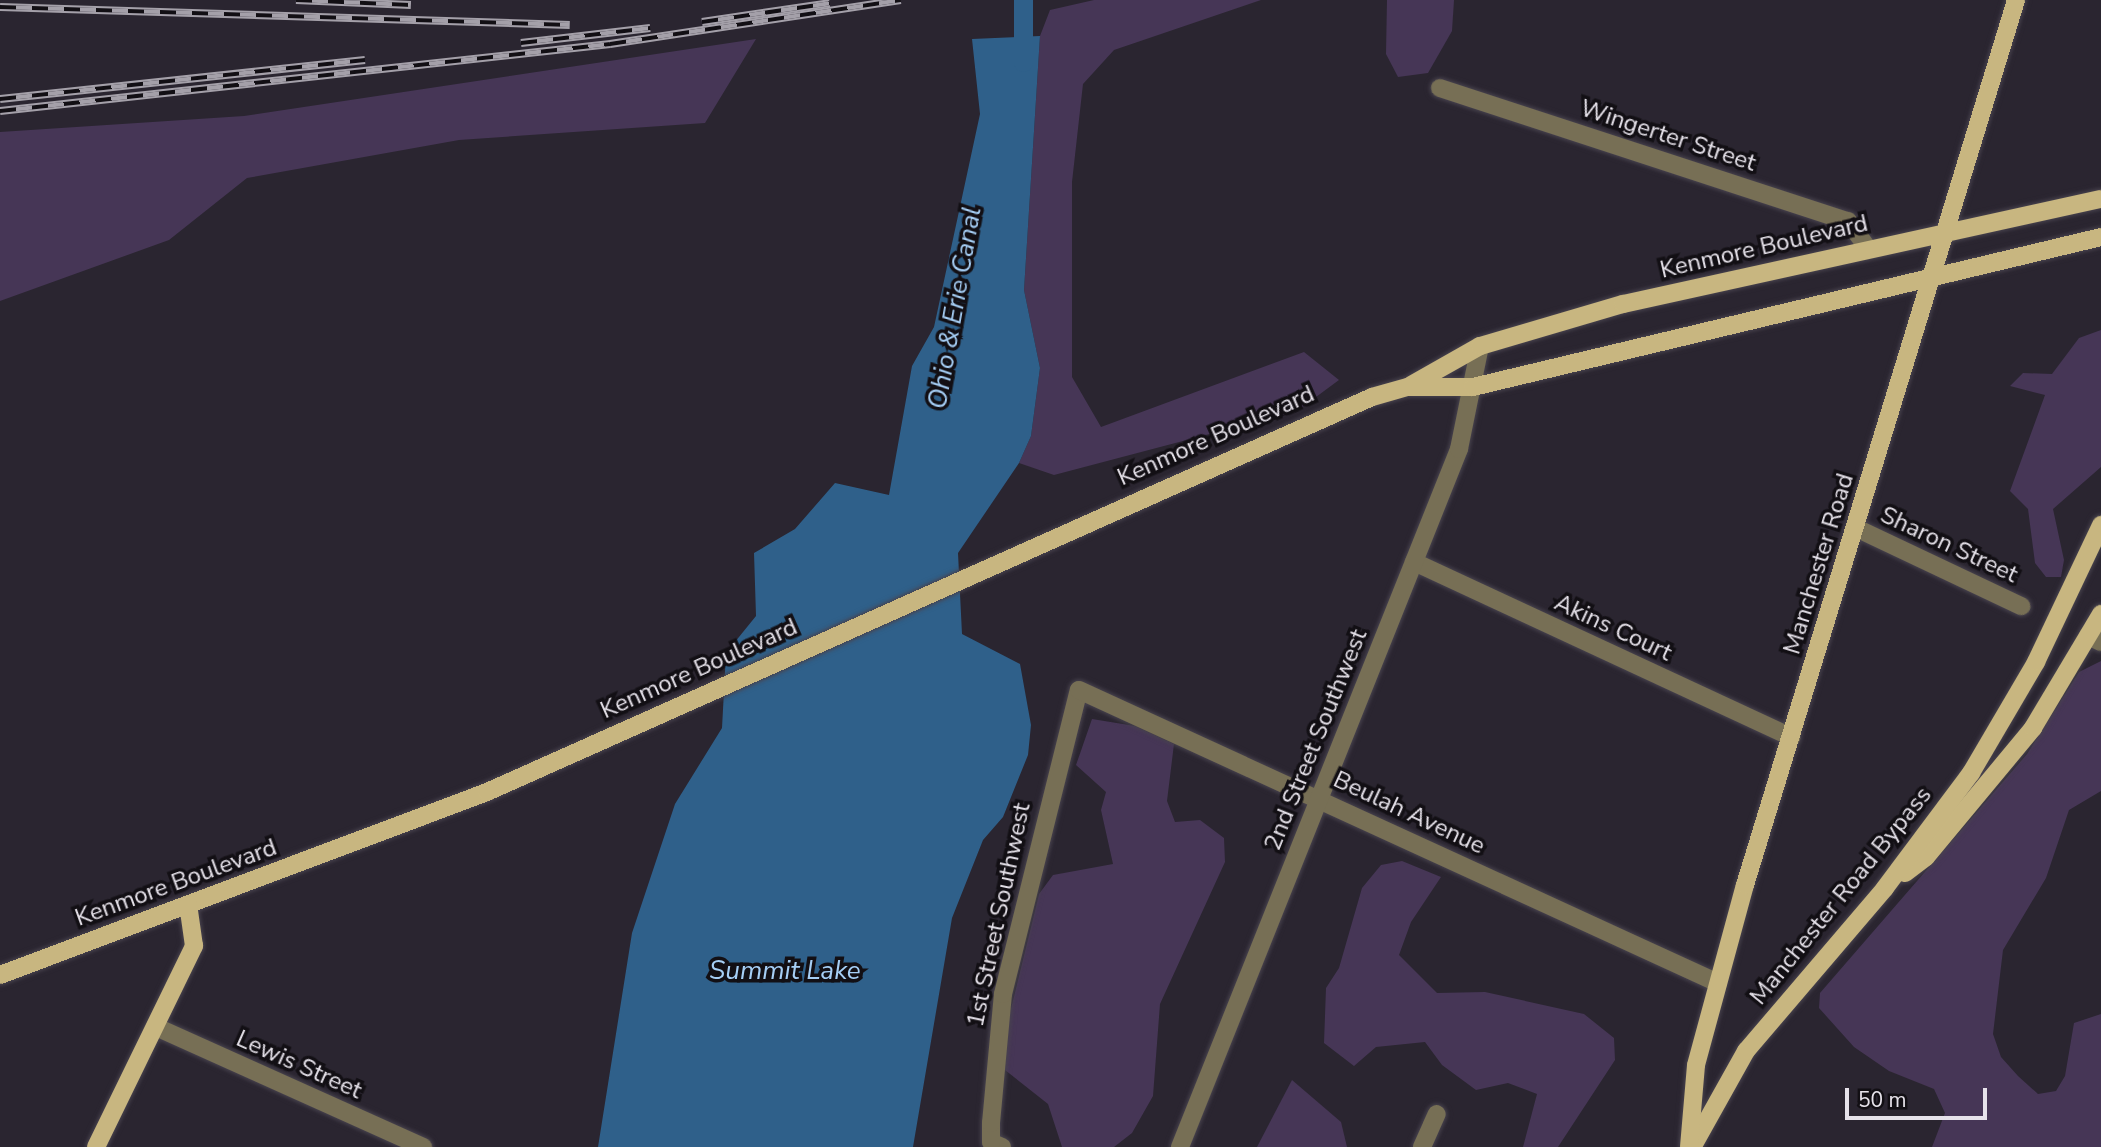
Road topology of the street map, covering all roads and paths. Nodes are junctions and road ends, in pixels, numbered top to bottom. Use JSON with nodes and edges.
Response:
{"nodes":[{"id":1,"x":2016,"y":0,"type":"edge"},
{"id":2,"x":1440,"y":88,"type":"dead end"},
{"id":3,"x":2101,"y":199,"type":"edge"},
{"id":4,"x":1949,"y":230,"type":"junction"},
{"id":5,"x":2101,"y":237,"type":"edge"},
{"id":6,"x":1868,"y":249,"type":"junction"},
{"id":7,"x":1935,"y":276,"type":"junction"},
{"id":8,"x":1479,"y":346,"type":"junction"},
{"id":9,"x":1408,"y":387,"type":"junction"},
{"id":10,"x":1473,"y":387,"type":"junction"},
{"id":11,"x":2101,"y":526,"type":"edge"},
{"id":12,"x":1856,"y":528,"type":"junction"},
{"id":13,"x":1414,"y":562,"type":"junction"},
{"id":14,"x":2021,"y":606,"type":"dead end"},
{"id":15,"x":2101,"y":614,"type":"edge"},
{"id":16,"x":2095,"y":639,"type":"edge"},
{"id":17,"x":1079,"y":690,"type":"joint"},
{"id":18,"x":1791,"y":737,"type":"junction"},
{"id":19,"x":1319,"y":799,"type":"junction"},
{"id":20,"x":1885,"y":888,"type":"junction"},
{"id":21,"x":188,"y":904,"type":"junction"},
{"id":22,"x":0,"y":975,"type":"edge"},
{"id":23,"x":1718,"y":983,"type":"junction"},
{"id":24,"x":156,"y":1027,"type":"junction"},
{"id":25,"x":1437,"y":1114,"type":"dead end"},
{"id":26,"x":96,"y":1147,"type":"edge"},
{"id":27,"x":423,"y":1147,"type":"edge"},
{"id":28,"x":1002,"y":1147,"type":"edge"},
{"id":29,"x":1180,"y":1147,"type":"edge"},
{"id":30,"x":1422,"y":1147,"type":"edge"},
{"id":31,"x":1691,"y":1147,"type":"edge"}],
"edges":[{"from":1,"to":4,"type":"main road","name":"Manchester Road"},
{"from":2,"to":6,"type":"street","name":"Wingerter Street"},
{"from":3,"to":4,"type":"main road","name":"Kenmore Boulevard"},
{"from":4,"to":6,"type":"main road","name":"Kenmore Boulevard"},
{"from":4,"to":7,"type":"main road","name":"Manchester Road"},
{"from":5,"to":7,"type":"main road","name":"Kenmore Boulevard"},
{"from":6,"to":8,"type":"main road","name":"Kenmore Boulevard"},
{"from":7,"to":10,"type":"main road","name":"Kenmore Boulevard"},
{"from":7,"to":12,"type":"main road","name":"Manchester Road"},
{"from":8,"to":9,"type":"main road","name":"Kenmore Boulevard"},
{"from":8,"to":10,"type":"street","name":"2nd Street Southwest"},
{"from":9,"to":10,"type":"main road","name":"Kenmore Boulevard"},
{"from":9,"to":21,"type":"main road","name":"Kenmore Boulevard"},
{"from":10,"to":13,"type":"street","name":"2nd Street Southwest"},
{"from":11,"to":20,"type":"main road","name":"Manchester Road Bypass"},
{"from":12,"to":14,"type":"street","name":"Sharon Street"},
{"from":12,"to":18,"type":"main road","name":"Manchester Road"},
{"from":13,"to":18,"type":"street","name":"Akins Court"},
{"from":13,"to":19,"type":"street","name":"2nd Street Southwest"},
{"from":15,"to":16,"type":"main road"},
{"from":16,"to":20,"type":"main road"},
{"from":17,"to":19,"type":"street","name":"Beulah Avenue"},
{"from":17,"to":28,"type":"street","name":"1st Street Southwest"},
{"from":18,"to":23,"type":"main road","name":"Manchester Road"},
{"from":19,"to":23,"type":"street","name":"Beulah Avenue"},
{"from":19,"to":29,"type":"street","name":"2nd Street Southwest"},
{"from":20,"to":31,"type":"main road","name":"Manchester Road Bypass"},
{"from":21,"to":22,"type":"main road","name":"Kenmore Boulevard"},
{"from":21,"to":24,"type":"main road"},
{"from":23,"to":31,"type":"main road","name":"Manchester Road"},
{"from":24,"to":26,"type":"main road"},
{"from":24,"to":27,"type":"street","name":"Lewis Street"},
{"from":25,"to":30,"type":"street"}]}
